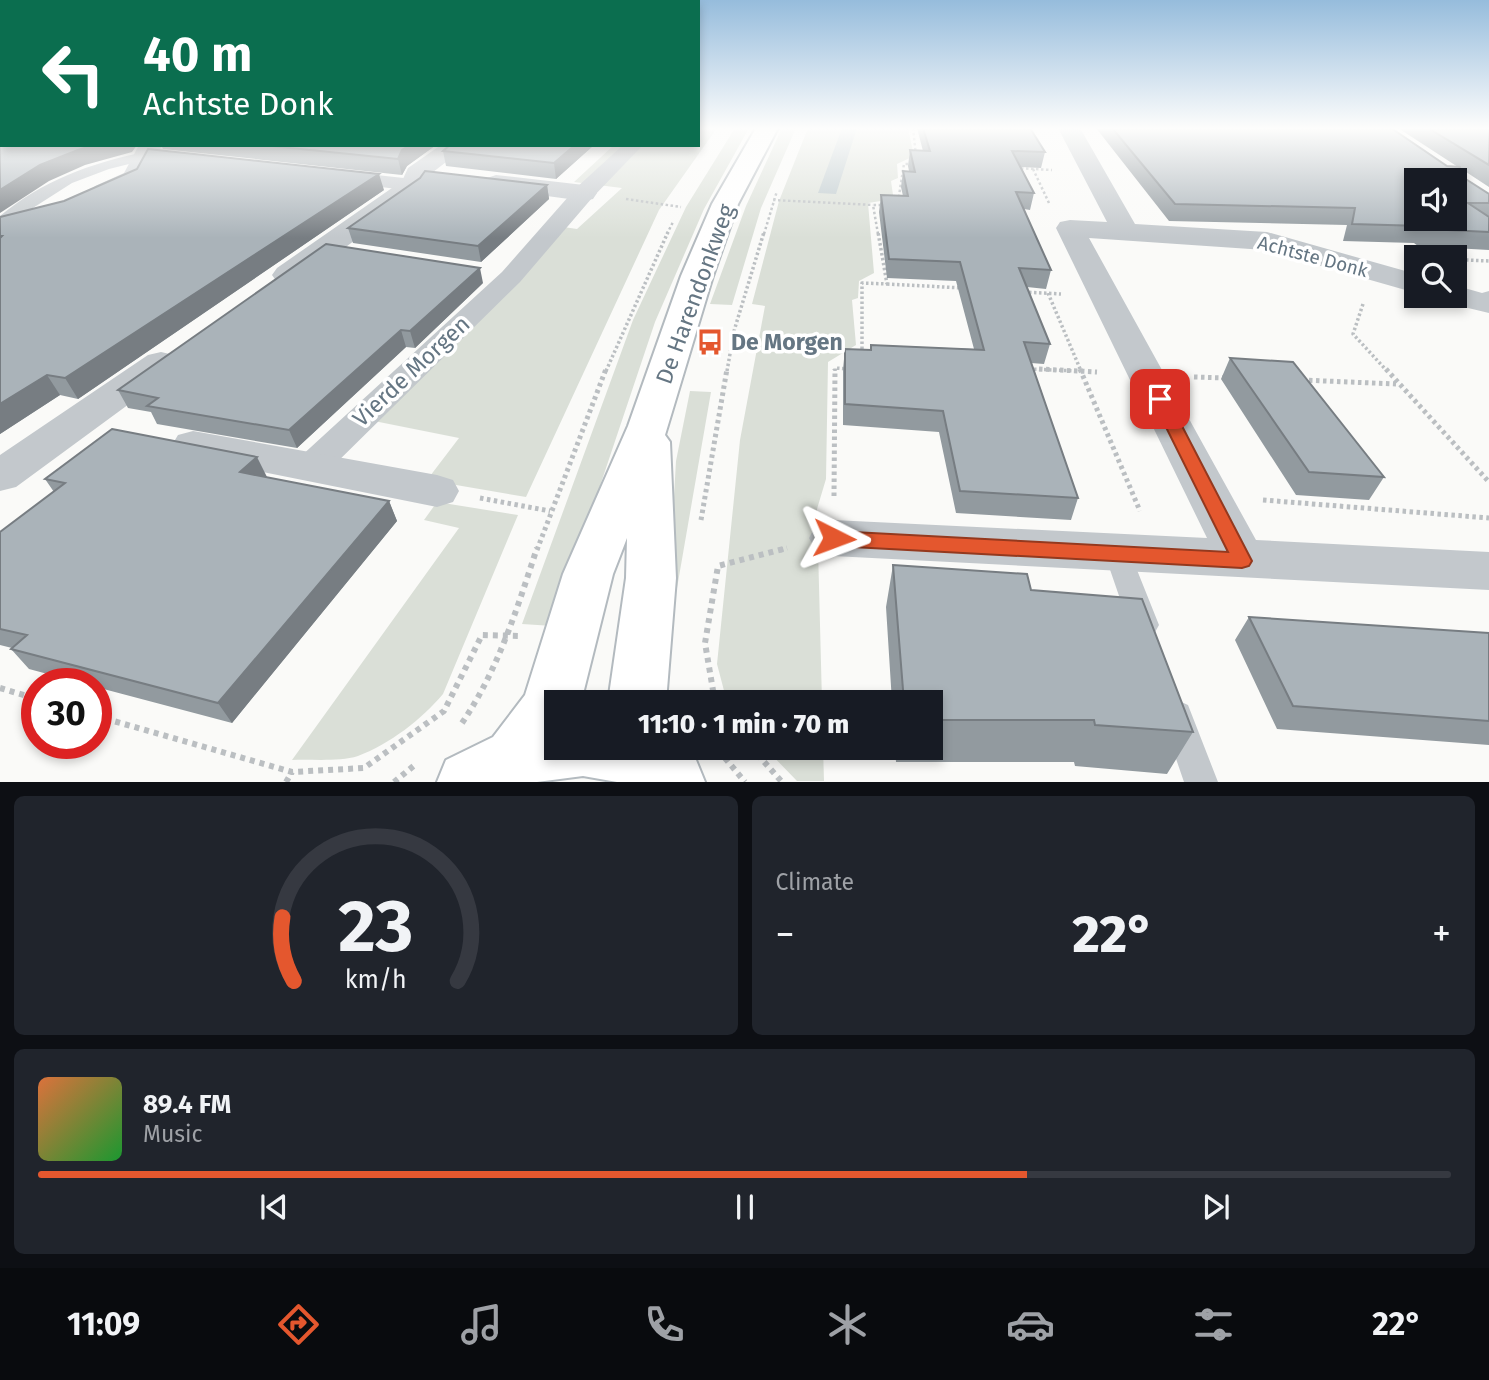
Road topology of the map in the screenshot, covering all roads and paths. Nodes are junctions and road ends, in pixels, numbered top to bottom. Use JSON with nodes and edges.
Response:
{"nodes":[{"id":1,"x":146,"y":164,"type":"edge"},
{"id":2,"x":433,"y":164,"type":"edge"},
{"id":3,"x":614,"y":164,"type":"edge"},
{"id":4,"x":747,"y":164,"type":"edge"},
{"id":5,"x":904,"y":164,"type":"edge"},
{"id":6,"x":1092,"y":164,"type":"edge"},
{"id":7,"x":1007,"y":168,"type":"edge"},
{"id":8,"x":1096,"y":171,"type":"junction"},
{"id":9,"x":319,"y":175,"type":"edge"},
{"id":10,"x":415,"y":179,"type":"junction"},
{"id":11,"x":778,"y":188,"type":"dead end"},
{"id":12,"x":584,"y":193,"type":"junction"},
{"id":13,"x":688,"y":195,"type":"dead end"},
{"id":14,"x":773,"y":200,"type":"junction"},
{"id":15,"x":873,"y":205,"type":"junction"},
{"id":16,"x":681,"y":206,"type":"junction"},
{"id":17,"x":0,"y":226,"type":"edge"},
{"id":18,"x":1125,"y":231,"type":"junction"},
{"id":19,"x":325,"y":249,"type":"junction"},
{"id":20,"x":365,"y":255,"type":"edge"},
{"id":21,"x":1467,"y":260,"type":"edge"},
{"id":22,"x":1489,"y":261,"type":"edge"},
{"id":23,"x":1374,"y":272,"type":"junction"},
{"id":24,"x":1404,"y":281,"type":"edge"},
{"id":25,"x":887,"y":284,"type":"junction"},
{"id":26,"x":268,"y":289,"type":"edge"},
{"id":27,"x":967,"y":289,"type":"edge"},
{"id":28,"x":1021,"y":292,"type":"edge"},
{"id":29,"x":1048,"y":293,"type":"junction"},
{"id":30,"x":1108,"y":297,"type":"junction"},
{"id":31,"x":188,"y":345,"type":"edge"},
{"id":32,"x":862,"y":357,"type":"edge"},
{"id":33,"x":1020,"y":368,"type":"edge"},
{"id":34,"x":862,"y":370,"type":"edge"},
{"id":35,"x":1081,"y":372,"type":"junction"},
{"id":36,"x":1148,"y":375,"type":"junction"},
{"id":37,"x":1230,"y":378,"type":"edge"},
{"id":38,"x":1299,"y":380,"type":"edge"},
{"id":39,"x":1396,"y":384,"type":"junction"},
{"id":40,"x":74,"y":425,"type":"junction"},
{"id":41,"x":648,"y":426,"type":"junction"},
{"id":42,"x":312,"y":466,"type":"junction"},
{"id":43,"x":0,"y":476,"type":"edge"},
{"id":44,"x":1489,"y":482,"type":"edge"},
{"id":45,"x":437,"y":491,"type":"joint"},
{"id":46,"x":1209,"y":496,"type":"junction"},
{"id":47,"x":550,"y":511,"type":"junction"},
{"id":48,"x":1489,"y":518,"type":"edge"},
{"id":49,"x":699,"y":533,"type":"dead end"},
{"id":50,"x":834,"y":538,"type":"junction"},
{"id":51,"x":1139,"y":556,"type":"junction"},
{"id":52,"x":1242,"y":561,"type":"junction"},
{"id":53,"x":1489,"y":572,"type":"edge"},
{"id":54,"x":505,"y":636,"type":"junction"},
{"id":55,"x":570,"y":638,"type":"junction"},
{"id":56,"x":643,"y":640,"type":"junction"},
{"id":57,"x":705,"y":643,"type":"junction"},
{"id":58,"x":1155,"y":656,"type":"edge"},
{"id":59,"x":0,"y":688,"type":"edge"},
{"id":60,"x":639,"y":690,"type":"edge"},
{"id":61,"x":713,"y":690,"type":"edge"},
{"id":62,"x":1169,"y":693,"type":"edge"},
{"id":63,"x":21,"y":694,"type":"edge"},
{"id":64,"x":112,"y":721,"type":"edge"},
{"id":65,"x":479,"y":757,"type":"edge"},
{"id":66,"x":763,"y":760,"type":"edge"},
{"id":67,"x":656,"y":765,"type":"edge"},
{"id":68,"x":292,"y":772,"type":"junction"},
{"id":69,"x":286,"y":782,"type":"edge"},
{"id":70,"x":782,"y":782,"type":"edge"},
{"id":71,"x":1201,"y":782,"type":"edge"}],
"edges":[{"from":1,"to":17,"type":"street"},
{"from":2,"to":10,"type":"street"},
{"from":3,"to":12,"type":"street","name":"Vierde Morgen"},
{"from":4,"to":41,"type":"main road","name":"De Harendonkweg"},
{"from":5,"to":15,"type":"path"},
{"from":6,"to":8,"type":"street"},
{"from":7,"to":8,"type":"path"},
{"from":8,"to":18,"type":"street"},
{"from":9,"to":10,"type":"street"},
{"from":10,"to":12,"type":"street"},
{"from":10,"to":19,"type":"street"},
{"from":11,"to":14,"type":"path"},
{"from":12,"to":16,"type":"path"},
{"from":12,"to":42,"type":"street","name":"Vierde Morgen"},
{"from":13,"to":16,"type":"path"},
{"from":14,"to":15,"type":"path"},
{"from":14,"to":49,"type":"path"},
{"from":15,"to":25,"type":"path"},
{"from":16,"to":47,"type":"path"},
{"from":18,"to":23,"type":"street","name":"Achtste Donk"},
{"from":18,"to":30,"type":"street","name":"Achtste Donk"},
{"from":19,"to":20,"type":"street"},
{"from":19,"to":26,"type":"street"},
{"from":21,"to":22,"type":"path"},
{"from":23,"to":24,"type":"street","name":"Achtste Donk"},
{"from":23,"to":39,"type":"path"},
{"from":25,"to":27,"type":"path"},
{"from":25,"to":32,"type":"path"},
{"from":28,"to":29,"type":"path"},
{"from":29,"to":30,"type":"path"},
{"from":29,"to":35,"type":"path"},
{"from":30,"to":36,"type":"street","name":"Achtste Donk"},
{"from":31,"to":40,"type":"street"},
{"from":33,"to":35,"type":"path"},
{"from":34,"to":50,"type":"path"},
{"from":35,"to":36,"type":"path"},
{"from":35,"to":51,"type":"path"},
{"from":36,"to":37,"type":"path"},
{"from":36,"to":46,"type":"street","name":"Achtste Donk"},
{"from":38,"to":39,"type":"path"},
{"from":39,"to":44,"type":"path"},
{"from":40,"to":42,"type":"street"},
{"from":40,"to":43,"type":"street"},
{"from":41,"to":55,"type":"main road","name":"De Harendonkweg"},
{"from":41,"to":56,"type":"main road","name":"De Harendonkweg"},
{"from":42,"to":45,"type":"street"},
{"from":45,"to":47,"type":"path"},
{"from":46,"to":48,"type":"path"},
{"from":46,"to":52,"type":"street","name":"Achtste Donk"},
{"from":47,"to":54,"type":"path"},
{"from":50,"to":51,"type":"street"},
{"from":50,"to":57,"type":"path"},
{"from":51,"to":52,"type":"street"},
{"from":51,"to":58,"type":"lane"},
{"from":52,"to":53,"type":"street"},
{"from":54,"to":55,"type":"path"},
{"from":54,"to":65,"type":"path"},
{"from":54,"to":68,"type":"path"},
{"from":55,"to":65,"type":"main road","name":"De Harendonkweg"},
{"from":56,"to":57,"type":"path"},
{"from":56,"to":60,"type":"main road","name":"De Harendonkweg"},
{"from":57,"to":61,"type":"path"},
{"from":59,"to":63,"type":"path"},
{"from":62,"to":71,"type":"lane"},
{"from":64,"to":68,"type":"path"},
{"from":65,"to":67,"type":"main road"},
{"from":66,"to":70,"type":"path"},
{"from":68,"to":69,"type":"path"}]}
